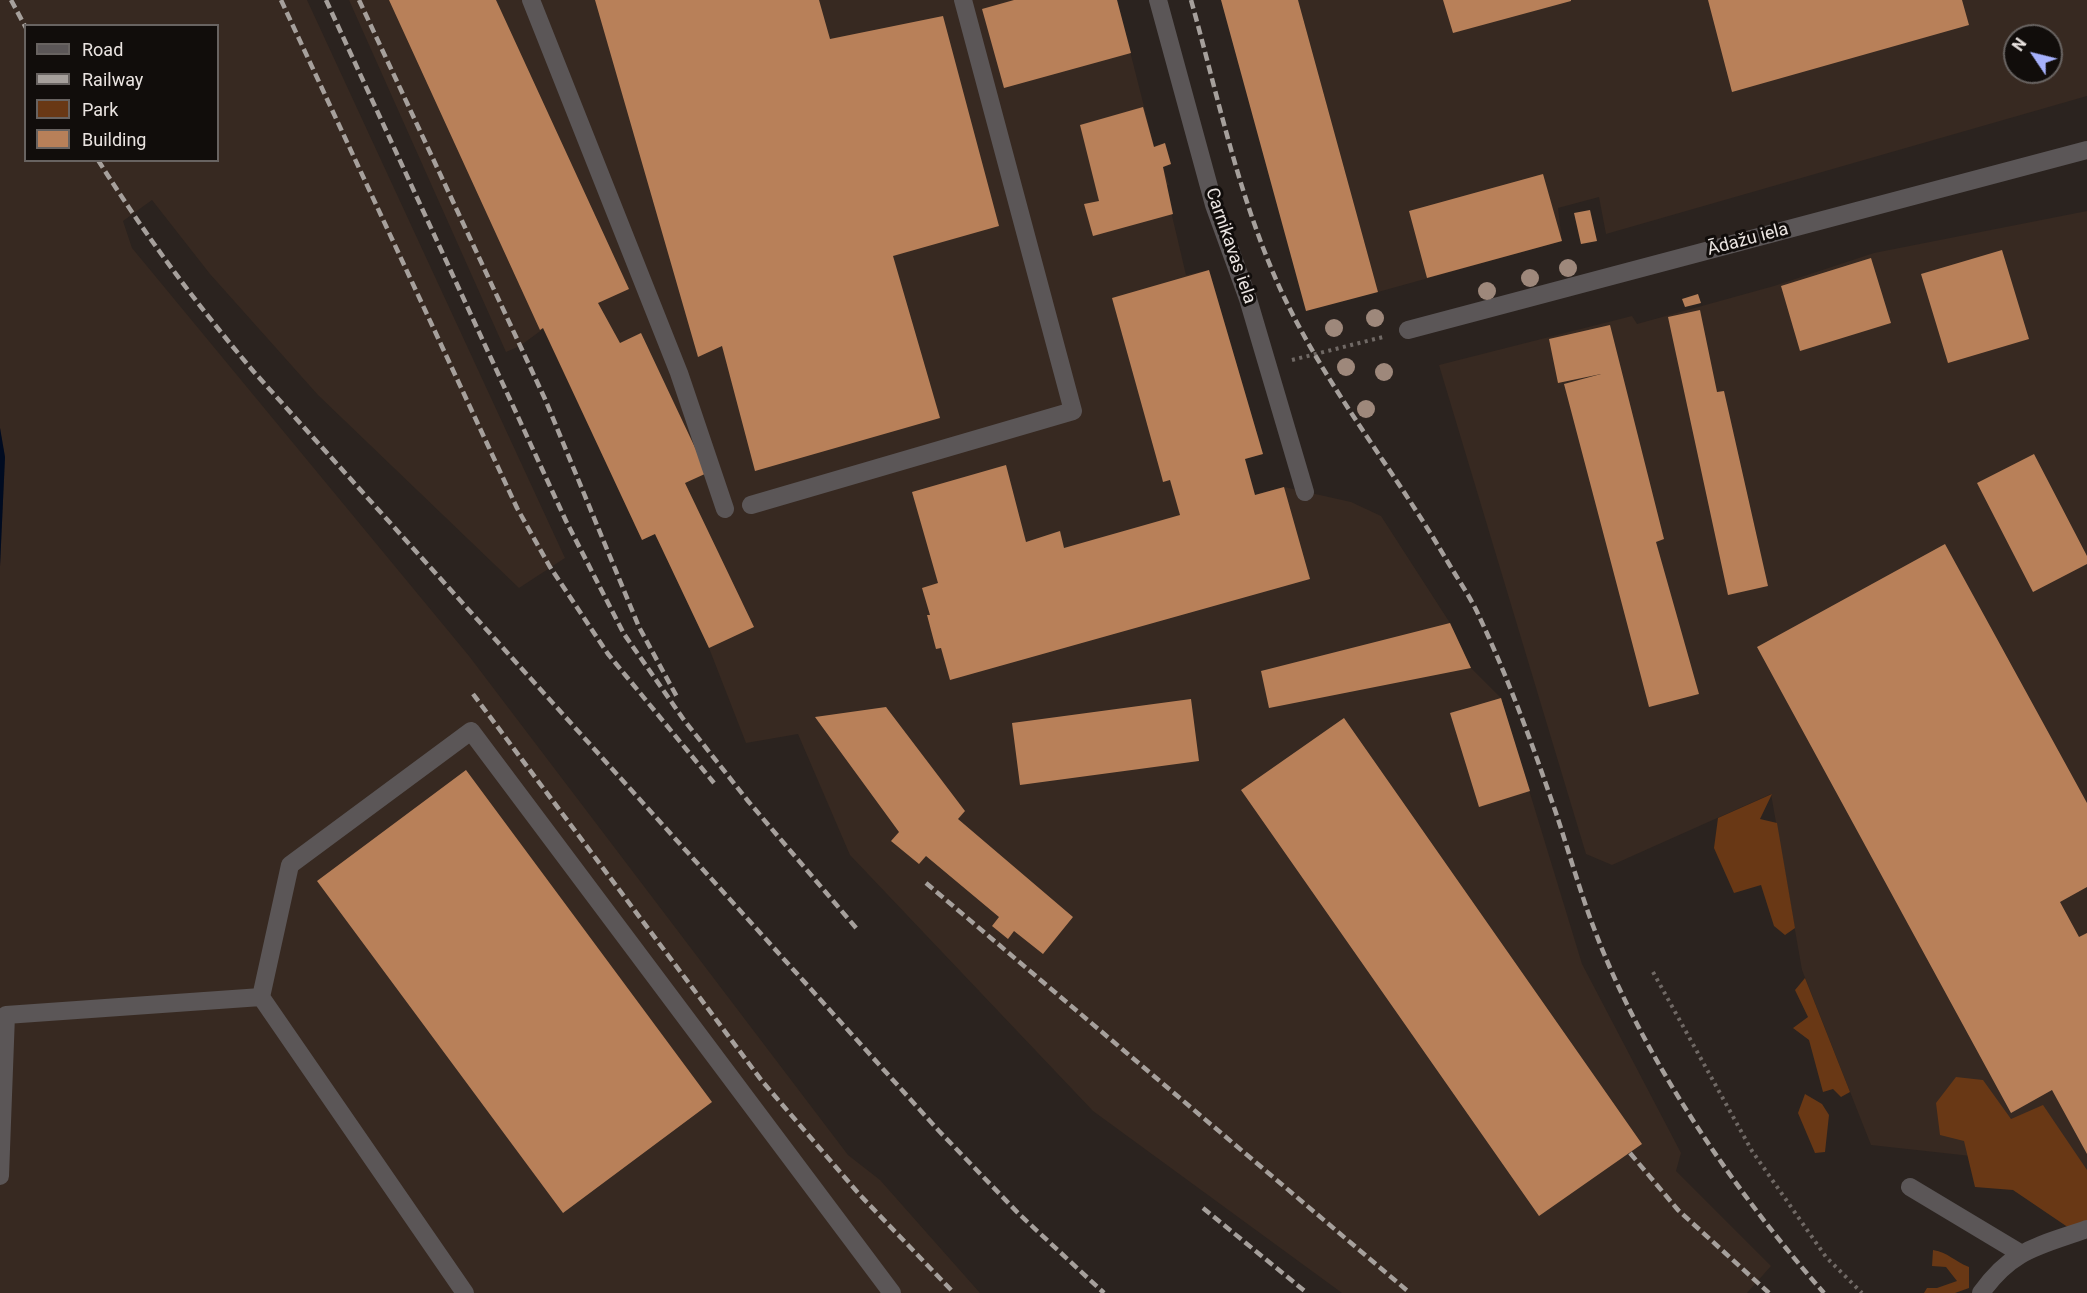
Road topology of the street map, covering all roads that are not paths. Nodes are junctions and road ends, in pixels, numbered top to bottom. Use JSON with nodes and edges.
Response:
{"nodes":[{"id":1,"x":531,"y":0,"type":"edge"},
{"id":2,"x":963,"y":0,"type":"edge"},
{"id":3,"x":1158,"y":0,"type":"edge"},
{"id":4,"x":2087,"y":150,"type":"edge"},
{"id":5,"x":1408,"y":330,"type":"road end"},
{"id":6,"x":1305,"y":492,"type":"dead end"},
{"id":7,"x":751,"y":505,"type":"dead end"},
{"id":8,"x":725,"y":509,"type":"dead end"},
{"id":9,"x":261,"y":997,"type":"junction"},
{"id":10,"x":0,"y":1176,"type":"edge"},
{"id":11,"x":1910,"y":1187,"type":"dead end"},
{"id":12,"x":2087,"y":1229,"type":"edge"},
{"id":13,"x":2020,"y":1253,"type":"junction"},
{"id":14,"x":465,"y":1293,"type":"edge"},
{"id":15,"x":892,"y":1293,"type":"edge"},
{"id":16,"x":1981,"y":1293,"type":"edge"}],
"edges":[{"from":1,"to":8,"type":"street"},
{"from":2,"to":7,"type":"street"},
{"from":3,"to":6,"type":"street","name":"Carnikavas iela"},
{"from":4,"to":5,"type":"street","name":"Ādažu iela"},
{"from":9,"to":10,"type":"street"},
{"from":9,"to":14,"type":"street"},
{"from":9,"to":15,"type":"street"},
{"from":11,"to":13,"type":"street"},
{"from":12,"to":13,"type":"street"},
{"from":13,"to":16,"type":"street"}]}
